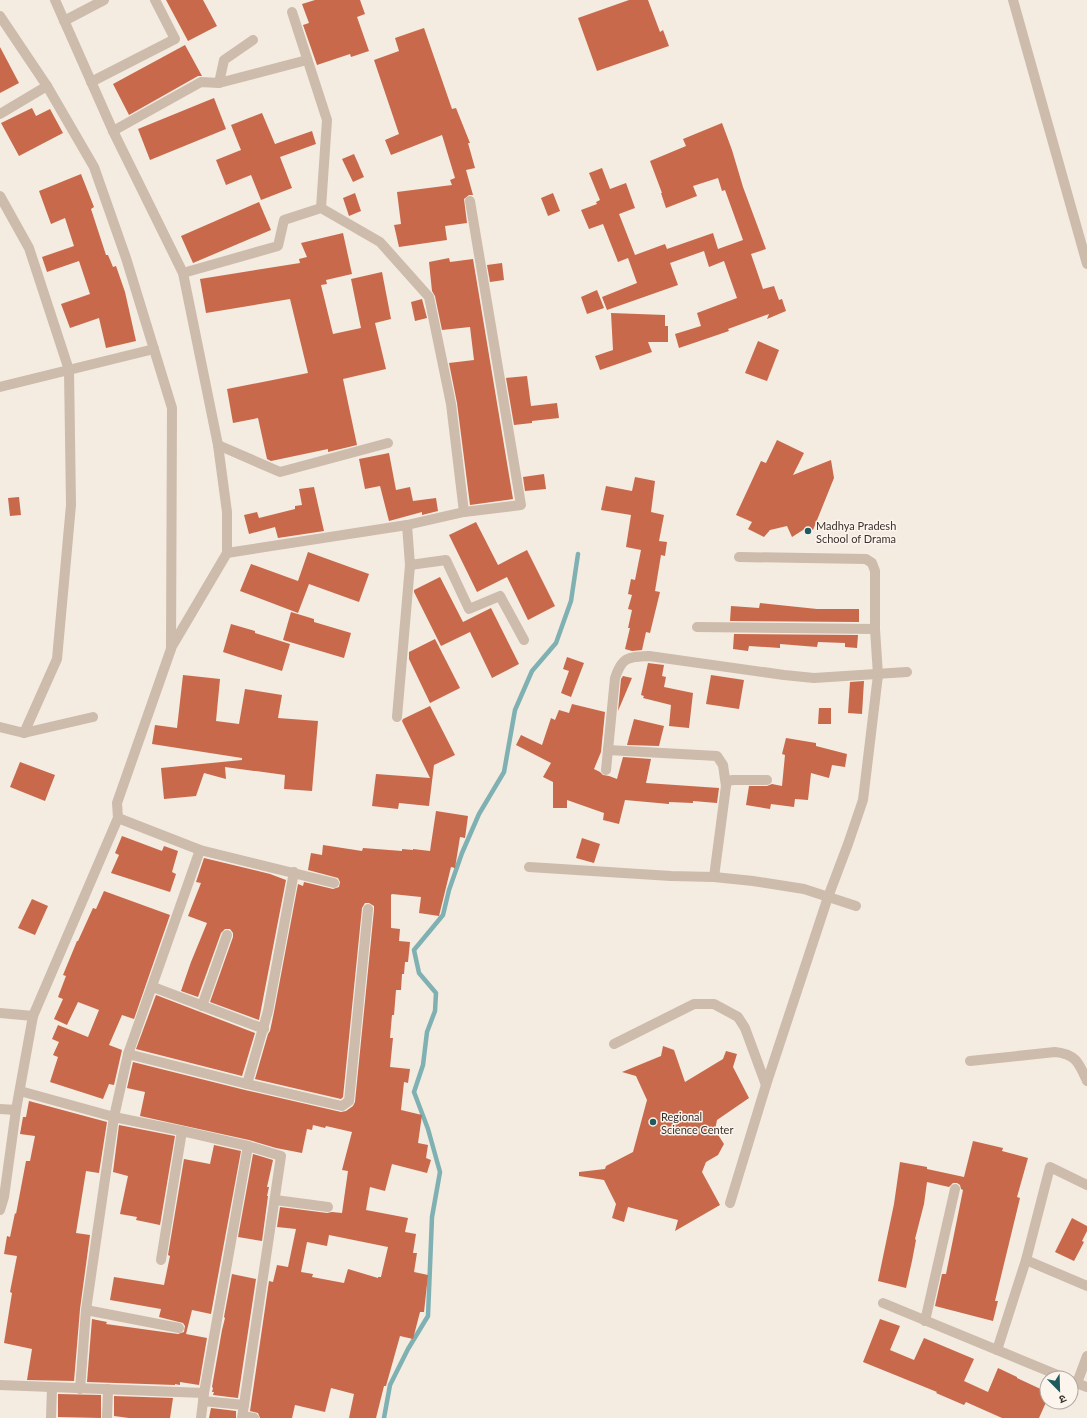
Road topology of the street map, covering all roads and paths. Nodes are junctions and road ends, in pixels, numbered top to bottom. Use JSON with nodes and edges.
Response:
{"nodes":[{"id":1,"x":55,"y":0,"type":"edge"},
{"id":2,"x":104,"y":0,"type":"edge"},
{"id":3,"x":155,"y":0,"type":"edge"},
{"id":4,"x":1013,"y":0,"type":"edge"},
{"id":5,"x":292,"y":12,"type":"dead end"},
{"id":6,"x":0,"y":16,"type":"edge"},
{"id":7,"x":64,"y":21,"type":"junction"},
{"id":8,"x":253,"y":40,"type":"dead end"},
{"id":9,"x":307,"y":60,"type":"junction"},
{"id":10,"x":91,"y":82,"type":"junction"},
{"id":11,"x":219,"y":83,"type":"junction"},
{"id":12,"x":47,"y":86,"type":"junction"},
{"id":13,"x":0,"y":114,"type":"edge"},
{"id":14,"x":113,"y":131,"type":"junction"},
{"id":15,"x":0,"y":196,"type":"edge"},
{"id":16,"x":470,"y":201,"type":"dead end"},
{"id":17,"x":321,"y":208,"type":"junction"},
{"id":18,"x":1087,"y":264,"type":"edge"},
{"id":19,"x":183,"y":273,"type":"junction"},
{"id":20,"x":154,"y":349,"type":"junction"},
{"id":21,"x":69,"y":370,"type":"junction"},
{"id":22,"x":0,"y":387,"type":"edge"},
{"id":23,"x":388,"y":443,"type":"dead end"},
{"id":24,"x":218,"y":445,"type":"junction"},
{"id":25,"x":464,"y":512,"type":"junction"},
{"id":26,"x":407,"y":525,"type":"junction"},
{"id":27,"x":227,"y":553,"type":"junction"},
{"id":28,"x":739,"y":557,"type":"dead end"},
{"id":29,"x":410,"y":565,"type":"junction"},
{"id":30,"x":697,"y":627,"type":"dead end"},
{"id":31,"x":875,"y":629,"type":"junction"},
{"id":32,"x":524,"y":640,"type":"dead end"},
{"id":33,"x":171,"y":649,"type":"junction"},
{"id":34,"x":907,"y":672,"type":"dead end"},
{"id":35,"x":878,"y":674,"type":"junction"},
{"id":36,"x":93,"y":717,"type":"dead end"},
{"id":37,"x":397,"y":717,"type":"dead end"},
{"id":38,"x":0,"y":727,"type":"edge"},
{"id":39,"x":24,"y":733,"type":"junction"},
{"id":40,"x":608,"y":750,"type":"junction"},
{"id":41,"x":606,"y":770,"type":"dead end"},
{"id":42,"x":767,"y":780,"type":"dead end"},
{"id":43,"x":726,"y":786,"type":"junction"},
{"id":44,"x":118,"y":818,"type":"junction"},
{"id":45,"x":200,"y":850,"type":"junction"},
{"id":46,"x":529,"y":867,"type":"dead end"},
{"id":47,"x":294,"y":872,"type":"junction"},
{"id":48,"x":714,"y":877,"type":"junction"},
{"id":49,"x":334,"y":883,"type":"dead end"},
{"id":50,"x":828,"y":897,"type":"junction"},
{"id":51,"x":856,"y":906,"type":"dead end"},
{"id":52,"x":368,"y":909,"type":"dead end"},
{"id":53,"x":227,"y":935,"type":"dead end"},
{"id":54,"x":153,"y":987,"type":"junction"},
{"id":55,"x":202,"y":1006,"type":"junction"},
{"id":56,"x":0,"y":1013,"type":"edge"},
{"id":57,"x":33,"y":1016,"type":"junction"},
{"id":58,"x":264,"y":1029,"type":"junction"},
{"id":59,"x":614,"y":1044,"type":"dead end"},
{"id":60,"x":128,"y":1054,"type":"junction"},
{"id":61,"x":970,"y":1060,"type":"dead end"},
{"id":62,"x":1087,"y":1081,"type":"edge"},
{"id":63,"x":247,"y":1084,"type":"junction"},
{"id":64,"x":766,"y":1085,"type":"junction"},
{"id":65,"x":20,"y":1090,"type":"junction"},
{"id":66,"x":0,"y":1109,"type":"edge"},
{"id":67,"x":16,"y":1110,"type":"junction"},
{"id":68,"x":114,"y":1117,"type":"junction"},
{"id":69,"x":182,"y":1131,"type":"junction"},
{"id":70,"x":248,"y":1146,"type":"junction"},
{"id":71,"x":1087,"y":1185,"type":"edge"},
{"id":72,"x":954,"y":1189,"type":"dead end"},
{"id":73,"x":2,"y":1197,"type":"edge"},
{"id":74,"x":275,"y":1200,"type":"junction"},
{"id":75,"x":730,"y":1203,"type":"dead end"},
{"id":76,"x":328,"y":1207,"type":"dead end"},
{"id":77,"x":0,"y":1210,"type":"edge"},
{"id":78,"x":161,"y":1260,"type":"dead end"},
{"id":79,"x":1026,"y":1260,"type":"junction"},
{"id":80,"x":1087,"y":1286,"type":"edge"},
{"id":81,"x":883,"y":1303,"type":"dead end"},
{"id":82,"x":86,"y":1310,"type":"junction"},
{"id":83,"x":926,"y":1321,"type":"junction"},
{"id":84,"x":179,"y":1328,"type":"dead end"},
{"id":85,"x":997,"y":1350,"type":"junction"},
{"id":86,"x":1087,"y":1356,"type":"edge"},
{"id":87,"x":1046,"y":1370,"type":"edge"},
{"id":88,"x":1079,"y":1372,"type":"edge"},
{"id":89,"x":0,"y":1385,"type":"edge"},
{"id":90,"x":52,"y":1388,"type":"junction"},
{"id":91,"x":80,"y":1389,"type":"junction"},
{"id":92,"x":108,"y":1389,"type":"junction"},
{"id":93,"x":203,"y":1397,"type":"junction"},
{"id":94,"x":243,"y":1413,"type":"edge"},
{"id":95,"x":51,"y":1418,"type":"edge"},
{"id":96,"x":107,"y":1418,"type":"edge"},
{"id":97,"x":201,"y":1418,"type":"edge"},
{"id":98,"x":254,"y":1418,"type":"edge"}],
"edges":[{"from":1,"to":7,"type":"street"},
{"from":2,"to":7,"type":"street"},
{"from":3,"to":10,"type":"street"},
{"from":4,"to":18,"type":"street"},
{"from":5,"to":9,"type":"street"},
{"from":6,"to":12,"type":"street"},
{"from":7,"to":10,"type":"street"},
{"from":8,"to":11,"type":"street"},
{"from":9,"to":11,"type":"street"},
{"from":9,"to":17,"type":"street"},
{"from":10,"to":14,"type":"street"},
{"from":11,"to":14,"type":"street"},
{"from":12,"to":13,"type":"street"},
{"from":12,"to":20,"type":"street"},
{"from":14,"to":19,"type":"street"},
{"from":15,"to":21,"type":"street"},
{"from":16,"to":25,"type":"street"},
{"from":17,"to":19,"type":"street"},
{"from":17,"to":25,"type":"street"},
{"from":19,"to":24,"type":"street"},
{"from":20,"to":21,"type":"street"},
{"from":20,"to":33,"type":"street"},
{"from":21,"to":22,"type":"street"},
{"from":21,"to":39,"type":"street"},
{"from":23,"to":24,"type":"street"},
{"from":24,"to":27,"type":"street"},
{"from":25,"to":26,"type":"street"},
{"from":26,"to":27,"type":"street"},
{"from":26,"to":29,"type":"street"},
{"from":27,"to":33,"type":"street"},
{"from":28,"to":31,"type":"street"},
{"from":29,"to":32,"type":"street"},
{"from":29,"to":37,"type":"street"},
{"from":30,"to":31,"type":"street"},
{"from":31,"to":35,"type":"street"},
{"from":33,"to":44,"type":"street"},
{"from":34,"to":35,"type":"street"},
{"from":35,"to":40,"type":"street"},
{"from":35,"to":50,"type":"street"},
{"from":36,"to":39,"type":"street"},
{"from":38,"to":39,"type":"street"},
{"from":40,"to":41,"type":"street"},
{"from":40,"to":43,"type":"street"},
{"from":42,"to":43,"type":"street"},
{"from":43,"to":48,"type":"street"},
{"from":44,"to":45,"type":"street"},
{"from":44,"to":57,"type":"street"},
{"from":45,"to":47,"type":"street"},
{"from":45,"to":54,"type":"street"},
{"from":46,"to":48,"type":"street"},
{"from":47,"to":49,"type":"street"},
{"from":47,"to":58,"type":"street"},
{"from":48,"to":50,"type":"street"},
{"from":50,"to":51,"type":"street"},
{"from":50,"to":64,"type":"street"},
{"from":52,"to":63,"type":"street"},
{"from":53,"to":55,"type":"street"},
{"from":54,"to":55,"type":"street"},
{"from":54,"to":60,"type":"street"},
{"from":55,"to":58,"type":"street"},
{"from":56,"to":57,"type":"street"},
{"from":57,"to":65,"type":"street"},
{"from":58,"to":63,"type":"street"},
{"from":59,"to":64,"type":"street"},
{"from":60,"to":63,"type":"street"},
{"from":60,"to":68,"type":"street"},
{"from":61,"to":62,"type":"street"},
{"from":64,"to":75,"type":"street"},
{"from":65,"to":67,"type":"street"},
{"from":65,"to":68,"type":"street"},
{"from":66,"to":67,"type":"street"},
{"from":67,"to":73,"type":"street"},
{"from":68,"to":69,"type":"street"},
{"from":68,"to":82,"type":"street"},
{"from":69,"to":70,"type":"street"},
{"from":69,"to":78,"type":"street"},
{"from":70,"to":74,"type":"street"},
{"from":70,"to":93,"type":"street"},
{"from":71,"to":79,"type":"street"},
{"from":72,"to":83,"type":"street"},
{"from":73,"to":77,"type":"street"},
{"from":74,"to":76,"type":"street"},
{"from":74,"to":94,"type":"street"},
{"from":79,"to":80,"type":"street"},
{"from":79,"to":85,"type":"street"},
{"from":81,"to":83,"type":"street"},
{"from":82,"to":84,"type":"street"},
{"from":82,"to":91,"type":"street"},
{"from":83,"to":85,"type":"street"},
{"from":85,"to":87,"type":"street"},
{"from":86,"to":88,"type":"street"},
{"from":89,"to":90,"type":"street"},
{"from":90,"to":91,"type":"street"},
{"from":90,"to":95,"type":"street"},
{"from":91,"to":92,"type":"street"},
{"from":92,"to":93,"type":"street"},
{"from":92,"to":96,"type":"street"},
{"from":93,"to":94,"type":"street"},
{"from":93,"to":97,"type":"street"},
{"from":94,"to":98,"type":"street"}]}
